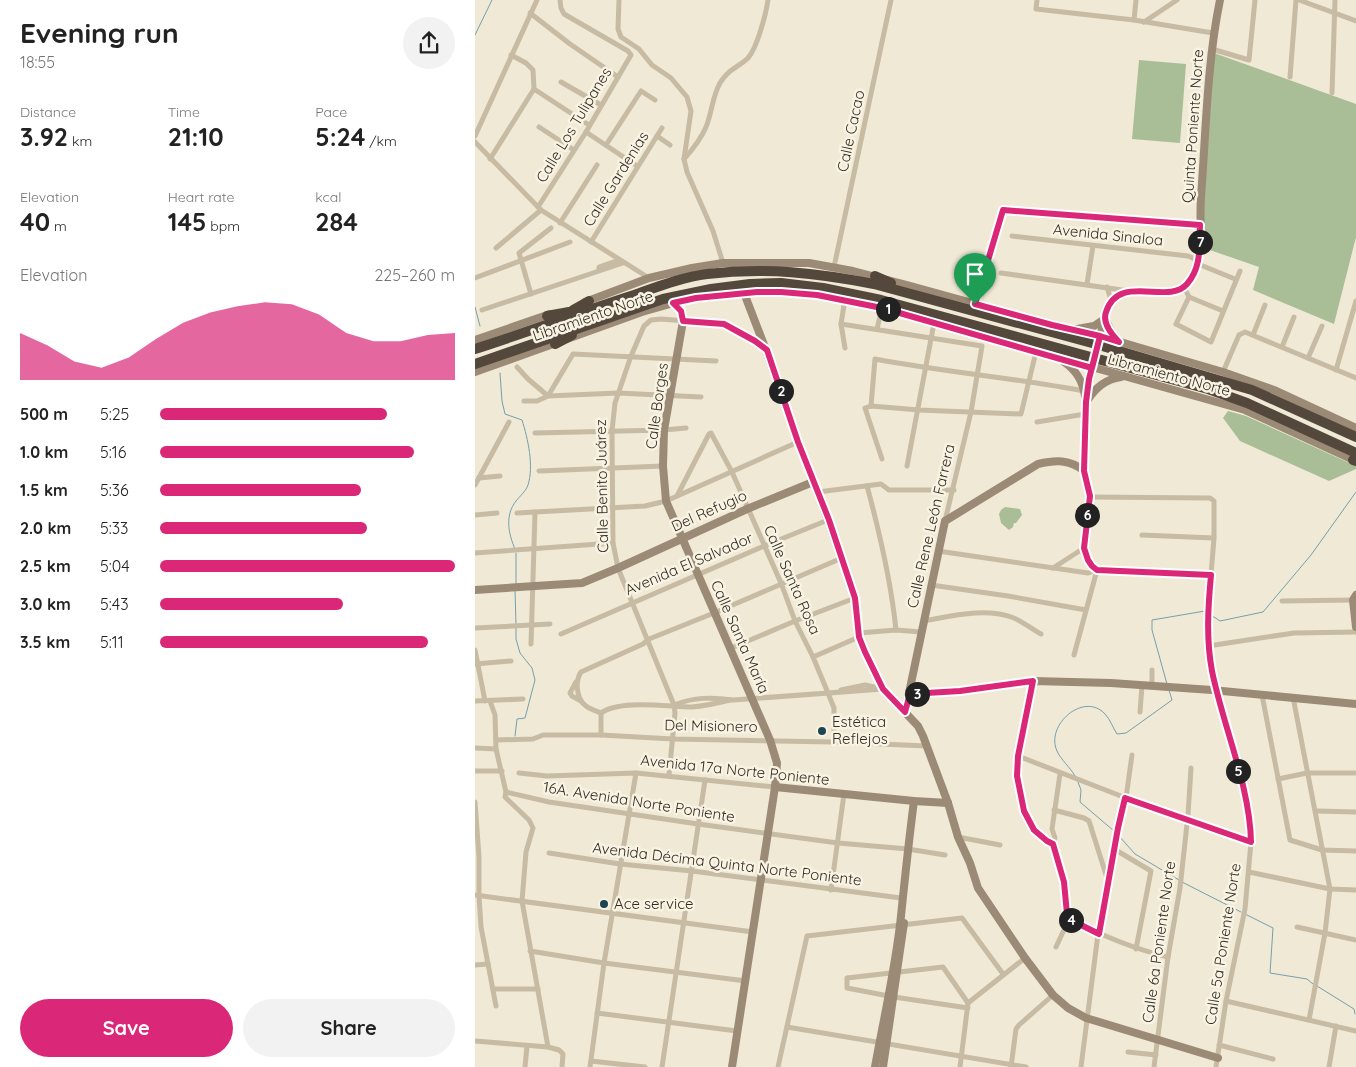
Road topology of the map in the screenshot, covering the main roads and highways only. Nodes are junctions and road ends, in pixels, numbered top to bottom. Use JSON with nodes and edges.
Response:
{"nodes":[{"id":1,"x":875,"y":280,"type":"junction"},
{"id":2,"x":893,"y":284,"type":"junction"},
{"id":3,"x":907,"y":285,"type":"road end"},
{"id":4,"x":912,"y":294,"type":"junction"},
{"id":5,"x":591,"y":304,"type":"junction"},
{"id":6,"x":549,"y":320,"type":"junction"},
{"id":7,"x":597,"y":325,"type":"junction"},
{"id":8,"x":475,"y":340,"type":"edge"},
{"id":9,"x":555,"y":340,"type":"junction"},
{"id":10,"x":497,"y":356,"type":"junction"},
{"id":11,"x":475,"y":364,"type":"edge"},
{"id":12,"x":475,"y":370,"type":"edge"},
{"id":13,"x":1356,"y":437,"type":"edge"},
{"id":14,"x":1355,"y":459,"type":"edge"}],
"edges":[{"from":1,"to":2,"type":"highway"},
{"from":1,"to":4,"type":"highway"},
{"from":1,"to":5,"type":"highway"},
{"from":2,"to":3,"type":"highway"},
{"from":2,"to":4,"type":"highway"},
{"from":4,"to":13,"type":"highway"},
{"from":5,"to":6,"type":"highway"},
{"from":5,"to":6,"type":"highway"},
{"from":6,"to":8,"type":"highway"},
{"from":7,"to":9,"type":"highway"},
{"from":7,"to":9,"type":"highway"},
{"from":7,"to":14,"type":"highway"},
{"from":9,"to":10,"type":"highway"},
{"from":10,"to":11,"type":"highway"},
{"from":10,"to":12,"type":"highway"}]}
